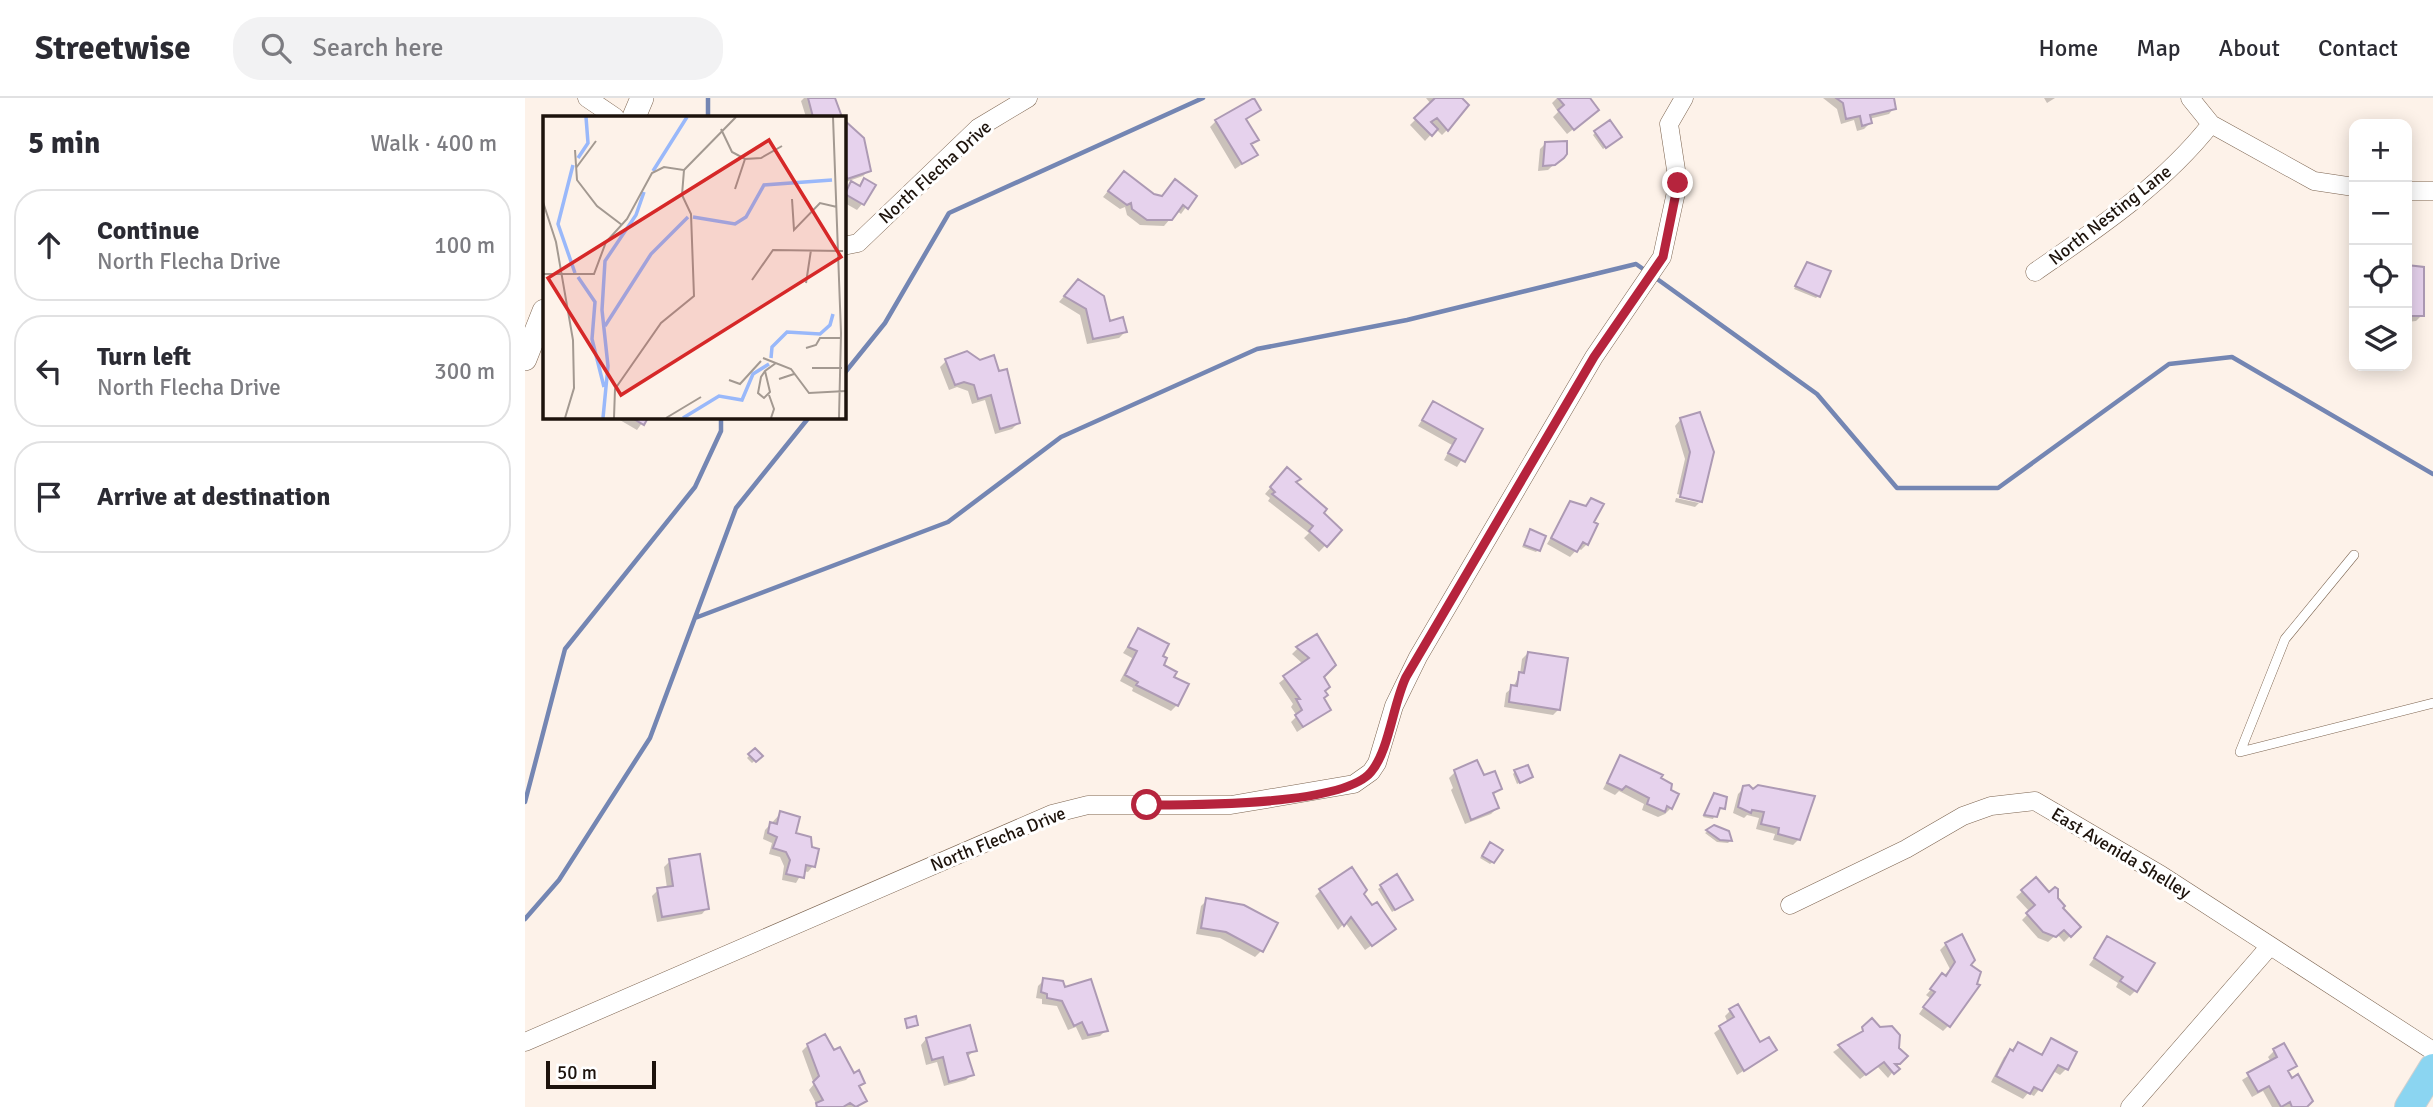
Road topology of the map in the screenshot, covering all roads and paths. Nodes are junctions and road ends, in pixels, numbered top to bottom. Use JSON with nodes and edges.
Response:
{"nodes":[{"id":1,"x":587,"y":98,"type":"edge"},
{"id":2,"x":642,"y":98,"type":"edge"},
{"id":3,"x":1028,"y":98,"type":"edge"},
{"id":4,"x":1684,"y":98,"type":"edge"},
{"id":5,"x":2190,"y":98,"type":"edge"},
{"id":6,"x":614,"y":116,"type":"edge"},
{"id":7,"x":634,"y":116,"type":"edge"},
{"id":8,"x":2211,"y":124,"type":"junction"},
{"id":9,"x":2349,"y":186,"type":"edge"},
{"id":10,"x":2412,"y":191,"type":"edge"},
{"id":11,"x":2433,"y":191,"type":"edge"},
{"id":12,"x":845,"y":246,"type":"edge"},
{"id":13,"x":2035,"y":272,"type":"dead end"},
{"id":14,"x":543,"y":314,"type":"edge"},
{"id":15,"x":525,"y":359,"type":"edge"},
{"id":16,"x":2354,"y":555,"type":"dead end"},
{"id":17,"x":2433,"y":703,"type":"edge"},
{"id":18,"x":1790,"y":905,"type":"dead end"},
{"id":19,"x":2270,"y":946,"type":"junction"},
{"id":20,"x":525,"y":1042,"type":"edge"},
{"id":21,"x":2433,"y":1051,"type":"edge"},
{"id":22,"x":2433,"y":1068,"type":"edge"},
{"id":23,"x":2130,"y":1107,"type":"edge"},
{"id":24,"x":2409,"y":1107,"type":"edge"}],
"edges":[{"from":1,"to":6,"type":"street"},
{"from":2,"to":7,"type":"street"},
{"from":3,"to":12,"type":"street","name":"North Flecha Drive"},
{"from":4,"to":20,"type":"street","name":"North Flecha Drive"},
{"from":5,"to":8,"type":"street"},
{"from":8,"to":9,"type":"street"},
{"from":8,"to":13,"type":"street","name":"North Nesting Lane"},
{"from":10,"to":11,"type":"street"},
{"from":14,"to":15,"type":"street"},
{"from":16,"to":17,"type":"lane"},
{"from":18,"to":19,"type":"street","name":"East Avenida Shelley"},
{"from":19,"to":21,"type":"street","name":"East Avenida Shelley"},
{"from":19,"to":23,"type":"street"},
{"from":22,"to":24,"type":"main road"}]}
